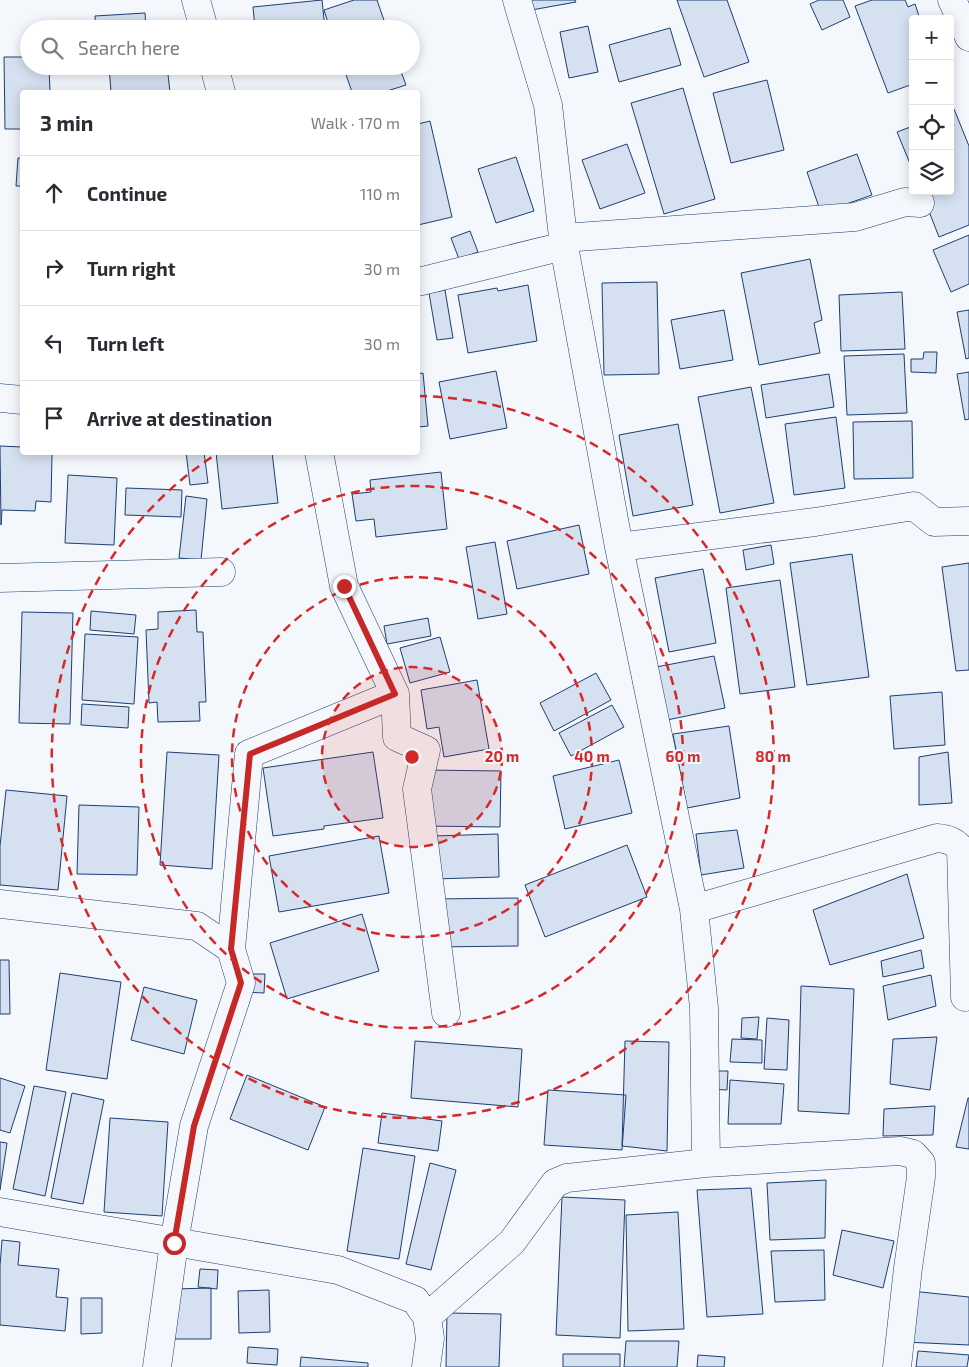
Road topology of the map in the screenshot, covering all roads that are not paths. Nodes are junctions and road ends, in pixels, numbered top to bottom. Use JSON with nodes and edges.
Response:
{"nodes":[{"id":1,"x":196,"y":0,"type":"edge"},
{"id":2,"x":517,"y":0,"type":"edge"},
{"id":3,"x":952,"y":0,"type":"edge"},
{"id":4,"x":202,"y":20,"type":"edge"},
{"id":5,"x":969,"y":37,"type":"edge"},
{"id":6,"x":216,"y":75,"type":"edge"},
{"id":7,"x":220,"y":90,"type":"edge"},
{"id":8,"x":920,"y":203,"type":"dead end"},
{"id":9,"x":564,"y":242,"type":"junction"},
{"id":10,"x":420,"y":281,"type":"edge"},
{"id":11,"x":0,"y":398,"type":"edge"},
{"id":12,"x":20,"y":400,"type":"edge"},
{"id":13,"x":320,"y":455,"type":"edge"},
{"id":14,"x":969,"y":521,"type":"edge"},
{"id":15,"x":619,"y":546,"type":"junction"},
{"id":16,"x":221,"y":572,"type":"dead end"},
{"id":17,"x":0,"y":578,"type":"edge"},
{"id":18,"x":395,"y":694,"type":"junction"},
{"id":19,"x":965,"y":848,"type":"edge"},
{"id":20,"x":0,"y":904,"type":"edge"},
{"id":21,"x":694,"y":909,"type":"junction"},
{"id":22,"x":231,"y":949,"type":"junction"},
{"id":23,"x":965,"y":997,"type":"dead end"},
{"id":24,"x":446,"y":1014,"type":"dead end"},
{"id":25,"x":706,"y":1163,"type":"junction"},
{"id":26,"x":0,"y":1212,"type":"edge"},
{"id":27,"x":174,"y":1243,"type":"junction"},
{"id":28,"x":427,"y":1317,"type":"junction"},
{"id":29,"x":157,"y":1367,"type":"edge"},
{"id":30,"x":426,"y":1367,"type":"edge"},
{"id":31,"x":897,"y":1367,"type":"edge"}],
"edges":[{"from":1,"to":4,"type":"street"},
{"from":2,"to":9,"type":"street"},
{"from":3,"to":5,"type":"street"},
{"from":6,"to":7,"type":"street"},
{"from":8,"to":9,"type":"street"},
{"from":9,"to":10,"type":"street"},
{"from":9,"to":15,"type":"street"},
{"from":11,"to":12,"type":"street"},
{"from":13,"to":18,"type":"street"},
{"from":14,"to":15,"type":"street"},
{"from":15,"to":21,"type":"street"},
{"from":16,"to":17,"type":"street"},
{"from":18,"to":22,"type":"street"},
{"from":18,"to":24,"type":"street"},
{"from":19,"to":21,"type":"street"},
{"from":19,"to":23,"type":"street"},
{"from":20,"to":22,"type":"street"},
{"from":21,"to":25,"type":"street"},
{"from":22,"to":27,"type":"street"},
{"from":25,"to":28,"type":"street"},
{"from":25,"to":31,"type":"street"},
{"from":26,"to":27,"type":"street"},
{"from":27,"to":28,"type":"street"},
{"from":27,"to":29,"type":"street"},
{"from":28,"to":30,"type":"street"}]}
